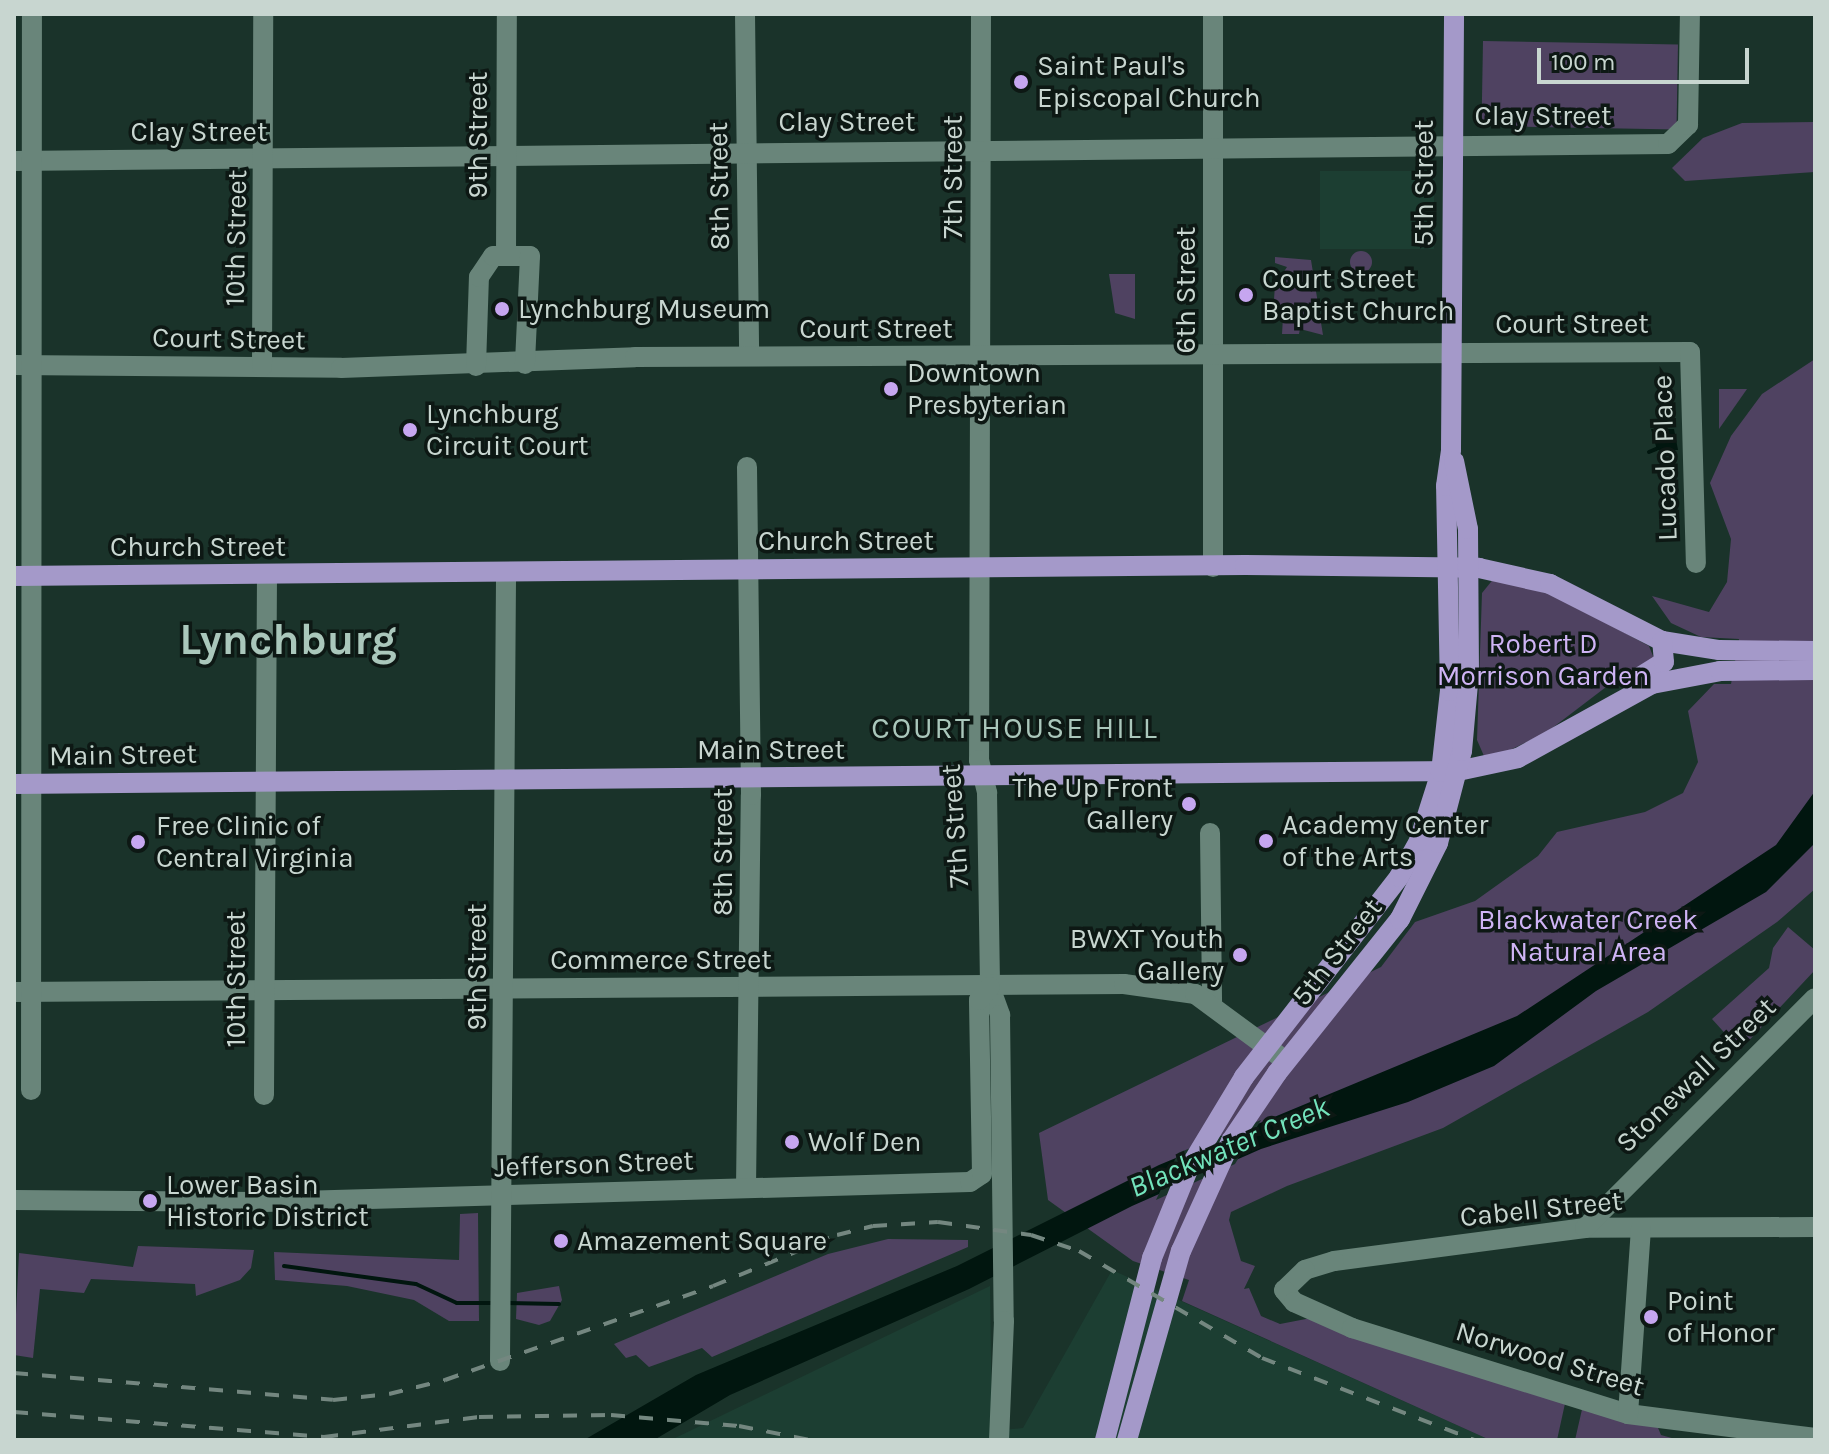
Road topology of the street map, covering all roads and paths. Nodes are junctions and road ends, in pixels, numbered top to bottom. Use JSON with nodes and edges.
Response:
{"nodes":[{"id":1,"x":32,"y":14,"type":"edge"},
{"id":2,"x":263,"y":14,"type":"edge"},
{"id":3,"x":507,"y":14,"type":"edge"},
{"id":4,"x":745,"y":14,"type":"edge"},
{"id":5,"x":981,"y":14,"type":"edge"},
{"id":6,"x":1213,"y":14,"type":"edge"},
{"id":7,"x":1454,"y":14,"type":"edge"},
{"id":8,"x":1690,"y":14,"type":"edge"},
{"id":9,"x":1452,"y":143,"type":"junction"},
{"id":10,"x":1213,"y":147,"type":"junction"},
{"id":11,"x":982,"y":149,"type":"junction"},
{"id":12,"x":747,"y":151,"type":"junction"},
{"id":13,"x":506,"y":154,"type":"junction"},
{"id":14,"x":265,"y":160,"type":"junction"},
{"id":15,"x":24,"y":161,"type":"edge"},
{"id":16,"x":506,"y":256,"type":"junction"},
{"id":17,"x":1690,"y":352,"type":"joint"},
{"id":18,"x":1452,"y":353,"type":"junction"},
{"id":19,"x":1215,"y":355,"type":"junction"},
{"id":20,"x":749,"y":356,"type":"junction"},
{"id":21,"x":981,"y":357,"type":"junction"},
{"id":22,"x":525,"y":364,"type":"junction"},
{"id":23,"x":23,"y":365,"type":"edge"},
{"id":24,"x":476,"y":366,"type":"junction"},
{"id":25,"x":262,"y":367,"type":"junction"},
{"id":26,"x":747,"y":467,"type":"dead end"},
{"id":27,"x":1696,"y":563,"type":"dead end"},
{"id":28,"x":1213,"y":567,"type":"junction"},
{"id":29,"x":980,"y":568,"type":"junction"},
{"id":30,"x":1458,"y":568,"type":"junction"},
{"id":31,"x":747,"y":570,"type":"junction"},
{"id":32,"x":506,"y":574,"type":"junction"},
{"id":33,"x":23,"y":575,"type":"edge"},
{"id":34,"x":267,"y":575,"type":"junction"},
{"id":35,"x":1662,"y":641,"type":"junction"},
{"id":36,"x":1815,"y":651,"type":"edge"},
{"id":37,"x":1815,"y":670,"type":"edge"},
{"id":38,"x":1608,"y":705,"type":"junction"},
{"id":39,"x":1450,"y":772,"type":"junction"},
{"id":40,"x":751,"y":778,"type":"junction"},
{"id":41,"x":984,"y":778,"type":"junction"},
{"id":42,"x":506,"y":779,"type":"junction"},
{"id":43,"x":264,"y":781,"type":"junction"},
{"id":44,"x":22,"y":784,"type":"edge"},
{"id":45,"x":1210,"y":833,"type":"dead end"},
{"id":46,"x":750,"y":987,"type":"junction"},
{"id":47,"x":990,"y":987,"type":"junction"},
{"id":48,"x":504,"y":989,"type":"junction"},
{"id":49,"x":264,"y":990,"type":"junction"},
{"id":50,"x":22,"y":992,"type":"edge"},
{"id":51,"x":1815,"y":998,"type":"edge"},
{"id":52,"x":1212,"y":1005,"type":"junction"},
{"id":53,"x":1267,"y":1047,"type":"junction"},
{"id":54,"x":1286,"y":1061,"type":"junction"},
{"id":55,"x":31,"y":1090,"type":"dead end"},
{"id":56,"x":264,"y":1095,"type":"dead end"},
{"id":57,"x":746,"y":1188,"type":"junction"},
{"id":58,"x":505,"y":1196,"type":"junction"},
{"id":59,"x":14,"y":1200,"type":"edge"},
{"id":60,"x":1815,"y":1227,"type":"edge"},
{"id":61,"x":1585,"y":1228,"type":"junction"},
{"id":62,"x":1641,"y":1228,"type":"junction"},
{"id":63,"x":1284,"y":1290,"type":"joint"},
{"id":64,"x":500,"y":1361,"type":"dead end"},
{"id":65,"x":1628,"y":1414,"type":"junction"},
{"id":66,"x":1815,"y":1438,"type":"edge"},
{"id":67,"x":999,"y":1440,"type":"edge"},
{"id":68,"x":1105,"y":1440,"type":"edge"},
{"id":69,"x":1127,"y":1440,"type":"edge"}],
"edges":[{"from":1,"to":15,"type":"street"},
{"from":2,"to":14,"type":"street","name":"10th Street"},
{"from":3,"to":13,"type":"street","name":"9th Street"},
{"from":4,"to":12,"type":"street","name":"8th Street"},
{"from":5,"to":11,"type":"street","name":"7th Street"},
{"from":6,"to":10,"type":"street","name":"6th Street"},
{"from":7,"to":9,"type":"main road","name":"5th Street"},
{"from":8,"to":9,"type":"street","name":"Clay Street"},
{"from":9,"to":10,"type":"street","name":"Clay Street"},
{"from":9,"to":18,"type":"main road","name":"5th Street"},
{"from":10,"to":11,"type":"street","name":"Clay Street"},
{"from":10,"to":19,"type":"street","name":"6th Street"},
{"from":11,"to":12,"type":"street","name":"Clay Street"},
{"from":11,"to":21,"type":"street","name":"7th Street"},
{"from":12,"to":13,"type":"street","name":"Clay Street"},
{"from":12,"to":20,"type":"street","name":"8th Street"},
{"from":13,"to":14,"type":"street","name":"Clay Street"},
{"from":13,"to":16,"type":"street","name":"9th Street"},
{"from":14,"to":15,"type":"street","name":"Clay Street"},
{"from":14,"to":25,"type":"street","name":"10th Street"},
{"from":15,"to":23,"type":"street"},
{"from":16,"to":22,"type":"street"},
{"from":16,"to":24,"type":"street"},
{"from":17,"to":18,"type":"street","name":"Court Street"},
{"from":17,"to":27,"type":"street","name":"Lucado Place"},
{"from":18,"to":19,"type":"street","name":"Court Street"},
{"from":18,"to":30,"type":"main road","name":"5th Street"},
{"from":19,"to":21,"type":"street","name":"Court Street"},
{"from":19,"to":28,"type":"street","name":"6th Street"},
{"from":20,"to":21,"type":"street","name":"Court Street"},
{"from":20,"to":22,"type":"street","name":"Court Street"},
{"from":21,"to":29,"type":"street","name":"7th Street"},
{"from":22,"to":24,"type":"street","name":"Court Street"},
{"from":23,"to":25,"type":"street","name":"Court Street"},
{"from":23,"to":33,"type":"street"},
{"from":24,"to":25,"type":"street","name":"Court Street"},
{"from":26,"to":31,"type":"street","name":"8th Street"},
{"from":28,"to":29,"type":"main road","name":"Church Street"},
{"from":28,"to":30,"type":"main road","name":"Church Street"},
{"from":29,"to":31,"type":"main road","name":"Church Street"},
{"from":29,"to":41,"type":"street","name":"7th Street"},
{"from":30,"to":35,"type":"main road","name":"Church Street"},
{"from":30,"to":39,"type":"main road","name":"5th Street"},
{"from":31,"to":32,"type":"main road","name":"Church Street"},
{"from":31,"to":40,"type":"street","name":"8th Street"},
{"from":32,"to":34,"type":"main road","name":"Church Street"},
{"from":32,"to":42,"type":"street","name":"9th Street"},
{"from":33,"to":34,"type":"main road","name":"Church Street"},
{"from":33,"to":44,"type":"street"},
{"from":34,"to":43,"type":"street","name":"10th Street"},
{"from":35,"to":36,"type":"main road","name":"Church Street"},
{"from":35,"to":38,"type":"main road"},
{"from":37,"to":38,"type":"main road"},
{"from":38,"to":39,"type":"main road","name":"Main Street"},
{"from":39,"to":41,"type":"main road","name":"Main Street"},
{"from":39,"to":53,"type":"main road","name":"5th Street"},
{"from":39,"to":54,"type":"main road","name":"5th Street"},
{"from":40,"to":41,"type":"main road","name":"Main Street"},
{"from":40,"to":42,"type":"main road","name":"Main Street"},
{"from":40,"to":46,"type":"street","name":"8th Street"},
{"from":41,"to":47,"type":"street","name":"7th Street"},
{"from":42,"to":43,"type":"main road","name":"Main Street"},
{"from":42,"to":48,"type":"street","name":"9th Street"},
{"from":43,"to":44,"type":"main road","name":"Main Street"},
{"from":43,"to":49,"type":"street","name":"10th Street"},
{"from":44,"to":50,"type":"street"},
{"from":45,"to":52,"type":"street"},
{"from":46,"to":47,"type":"street","name":"Commerce Street"},
{"from":46,"to":48,"type":"street","name":"Commerce Street"},
{"from":46,"to":57,"type":"street","name":"8th Street"},
{"from":47,"to":52,"type":"street","name":"Commerce Street"},
{"from":47,"to":57,"type":"street","name":"Jefferson Street"},
{"from":47,"to":67,"type":"street","name":"7th Street"},
{"from":48,"to":49,"type":"street","name":"Commerce Street"},
{"from":48,"to":58,"type":"street","name":"9th Street"},
{"from":49,"to":50,"type":"street","name":"Commerce Street"},
{"from":49,"to":56,"type":"street","name":"10th Street"},
{"from":50,"to":55,"type":"street"},
{"from":51,"to":61,"type":"street","name":"Stonewall Street"},
{"from":52,"to":53,"type":"street","name":"Commerce Street"},
{"from":53,"to":54,"type":"street","name":"Commerce Street"},
{"from":53,"to":68,"type":"main road","name":"5th Street"},
{"from":54,"to":69,"type":"main road","name":"5th Street"},
{"from":57,"to":58,"type":"street","name":"Jefferson Street"},
{"from":58,"to":59,"type":"street","name":"Jefferson Street"},
{"from":58,"to":64,"type":"street","name":"9th Street"},
{"from":60,"to":62,"type":"street","name":"Cabell Street"},
{"from":61,"to":62,"type":"street","name":"Cabell Street"},
{"from":61,"to":63,"type":"street","name":"Cabell Street"},
{"from":62,"to":65,"type":"street"},
{"from":63,"to":65,"type":"street","name":"Norwood Street"},
{"from":65,"to":66,"type":"street","name":"Norwood Street"}]}
